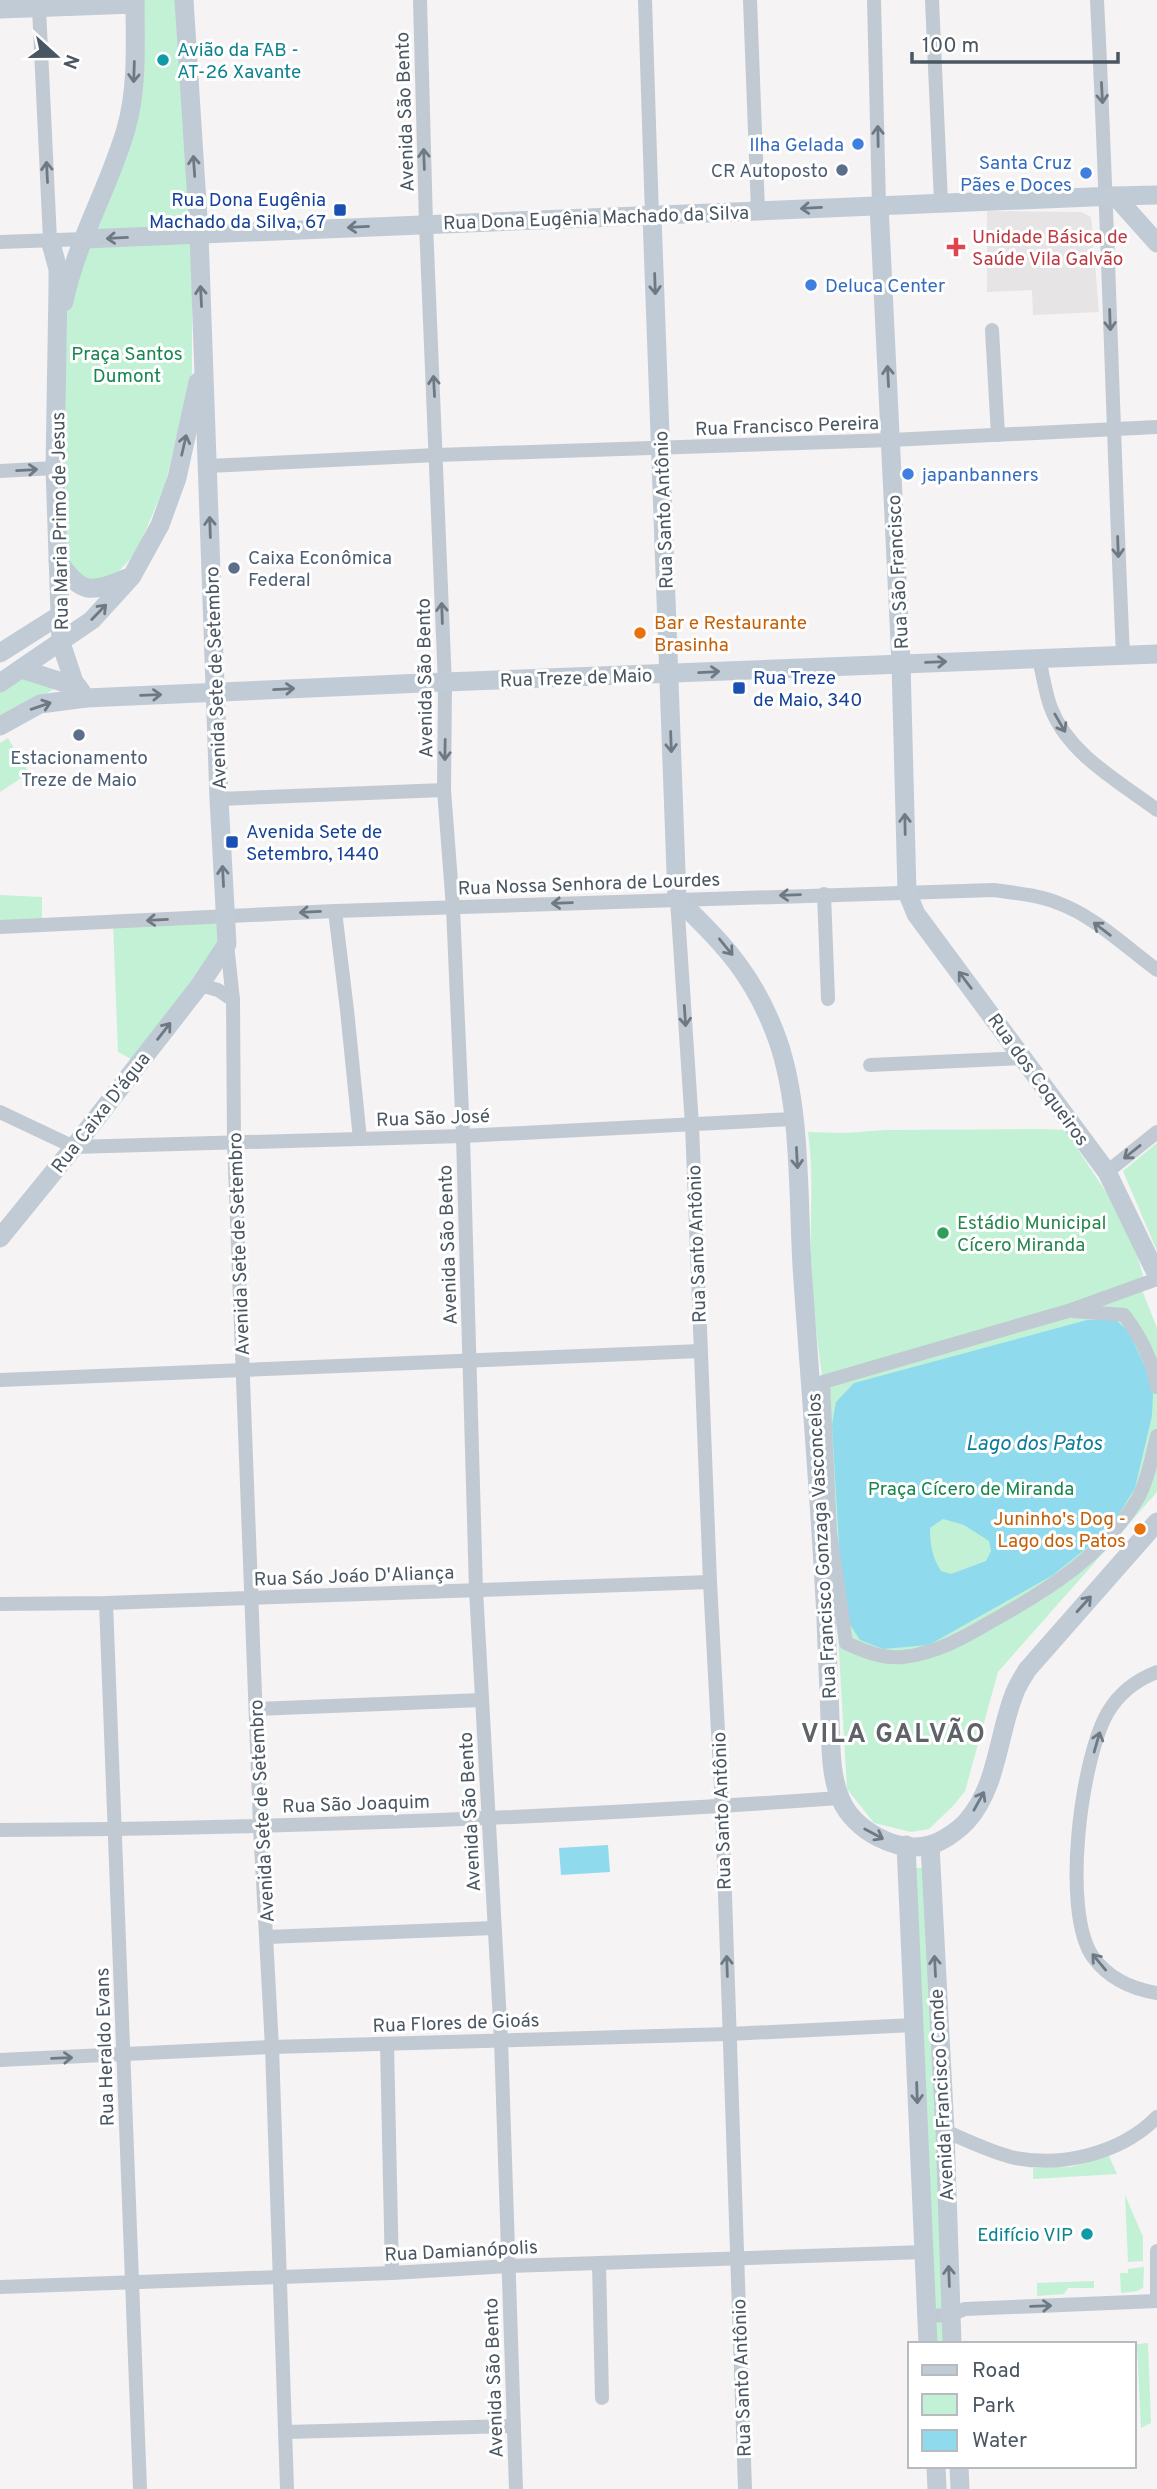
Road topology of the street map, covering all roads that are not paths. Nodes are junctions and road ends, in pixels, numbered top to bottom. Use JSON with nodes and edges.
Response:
{"nodes":[{"id":1,"x":184,"y":0,"type":"edge"},
{"id":2,"x":420,"y":0,"type":"edge"},
{"id":3,"x":645,"y":0,"type":"edge"},
{"id":4,"x":750,"y":0,"type":"edge"},
{"id":5,"x":874,"y":0,"type":"edge"},
{"id":6,"x":932,"y":0,"type":"edge"},
{"id":7,"x":1097,"y":0,"type":"edge"},
{"id":8,"x":135,"y":2,"type":"edge"},
{"id":9,"x":39,"y":8,"type":"junction"},
{"id":10,"x":0,"y":9,"type":"edge"},
{"id":11,"x":1157,"y":195,"type":"edge"},
{"id":12,"x":1111,"y":197,"type":"junction"},
{"id":13,"x":941,"y":202,"type":"junction"},
{"id":14,"x":879,"y":205,"type":"junction"},
{"id":15,"x":758,"y":211,"type":"junction"},
{"id":16,"x":652,"y":216,"type":"junction"},
{"id":17,"x":426,"y":224,"type":"junction"},
{"id":18,"x":199,"y":234,"type":"junction"},
{"id":19,"x":85,"y":239,"type":"junction"},
{"id":20,"x":50,"y":240,"type":"junction"},
{"id":21,"x":0,"y":242,"type":"edge"},
{"id":22,"x":1157,"y":243,"type":"edge"},
{"id":23,"x":992,"y":330,"type":"dead end"},
{"id":24,"x":58,"y":338,"type":"junction"},
{"id":25,"x":203,"y":358,"type":"junction"},
{"id":26,"x":1157,"y":427,"type":"edge"},
{"id":27,"x":1113,"y":429,"type":"junction"},
{"id":28,"x":998,"y":435,"type":"junction"},
{"id":29,"x":891,"y":440,"type":"junction"},
{"id":30,"x":661,"y":448,"type":"junction"},
{"id":31,"x":437,"y":456,"type":"junction"},
{"id":32,"x":208,"y":466,"type":"junction"},
{"id":33,"x":55,"y":468,"type":"junction"},
{"id":34,"x":0,"y":471,"type":"edge"},
{"id":35,"x":58,"y":561,"type":"junction"},
{"id":36,"x":132,"y":576,"type":"junction"},
{"id":37,"x":60,"y":615,"type":"junction"},
{"id":38,"x":61,"y":643,"type":"junction"},
{"id":39,"x":0,"y":653,"type":"edge"},
{"id":40,"x":1157,"y":654,"type":"edge"},
{"id":41,"x":1123,"y":655,"type":"junction"},
{"id":42,"x":1039,"y":659,"type":"junction"},
{"id":43,"x":901,"y":663,"type":"junction"},
{"id":44,"x":21,"y":670,"type":"junction"},
{"id":45,"x":669,"y":674,"type":"junction"},
{"id":46,"x":445,"y":682,"type":"junction"},
{"id":47,"x":0,"y":683,"type":"edge"},
{"id":48,"x":82,"y":692,"type":"junction"},
{"id":49,"x":216,"y":693,"type":"junction"},
{"id":50,"x":0,"y":726,"type":"edge"},
{"id":51,"x":444,"y":790,"type":"junction"},
{"id":52,"x":219,"y":799,"type":"junction"},
{"id":53,"x":1157,"y":810,"type":"edge"},
{"id":54,"x":907,"y":892,"type":"junction"},
{"id":55,"x":824,"y":894,"type":"junction"},
{"id":56,"x":677,"y":899,"type":"junction"},
{"id":57,"x":453,"y":908,"type":"junction"},
{"id":58,"x":335,"y":911,"type":"junction"},
{"id":59,"x":225,"y":917,"type":"junction"},
{"id":60,"x":0,"y":927,"type":"edge"},
{"id":61,"x":227,"y":944,"type":"junction"},
{"id":62,"x":1157,"y":970,"type":"edge"},
{"id":63,"x":200,"y":985,"type":"junction"},
{"id":64,"x":828,"y":999,"type":"dead end"},
{"id":65,"x":233,"y":1000,"type":"junction"},
{"id":66,"x":1024,"y":1058,"type":"junction"},
{"id":67,"x":870,"y":1065,"type":"dead end"},
{"id":68,"x":0,"y":1112,"type":"edge"},
{"id":69,"x":793,"y":1119,"type":"junction"},
{"id":70,"x":692,"y":1125,"type":"junction"},
{"id":71,"x":1157,"y":1132,"type":"edge"},
{"id":72,"x":463,"y":1136,"type":"junction"},
{"id":73,"x":359,"y":1139,"type":"junction"},
{"id":74,"x":234,"y":1142,"type":"junction"},
{"id":75,"x":74,"y":1147,"type":"junction"},
{"id":76,"x":1107,"y":1172,"type":"junction"},
{"id":77,"x":0,"y":1238,"type":"edge"},
{"id":78,"x":1157,"y":1277,"type":"edge"},
{"id":79,"x":1068,"y":1311,"type":"junction"},
{"id":80,"x":700,"y":1351,"type":"junction"},
{"id":81,"x":470,"y":1360,"type":"junction"},
{"id":82,"x":243,"y":1369,"type":"junction"},
{"id":83,"x":1156,"y":1378,"type":"edge"},
{"id":84,"x":0,"y":1380,"type":"edge"},
{"id":85,"x":1157,"y":1436,"type":"edge"},
{"id":86,"x":1157,"y":1478,"type":"edge"},
{"id":87,"x":1139,"y":1496,"type":"junction"},
{"id":88,"x":1157,"y":1522,"type":"edge"},
{"id":89,"x":710,"y":1582,"type":"junction"},
{"id":90,"x":476,"y":1590,"type":"junction"},
{"id":91,"x":251,"y":1598,"type":"junction"},
{"id":92,"x":106,"y":1603,"type":"junction"},
{"id":93,"x":0,"y":1604,"type":"edge"},
{"id":94,"x":1157,"y":1672,"type":"edge"},
{"id":95,"x":482,"y":1700,"type":"junction"},
{"id":96,"x":256,"y":1709,"type":"junction"},
{"id":97,"x":839,"y":1798,"type":"junction"},
{"id":98,"x":722,"y":1807,"type":"junction"},
{"id":99,"x":488,"y":1816,"type":"junction"},
{"id":100,"x":260,"y":1826,"type":"junction"},
{"id":101,"x":115,"y":1829,"type":"junction"},
{"id":102,"x":0,"y":1830,"type":"edge"},
{"id":103,"x":906,"y":1845,"type":"junction"},
{"id":104,"x":930,"y":1845,"type":"junction"},
{"id":105,"x":930,"y":1870,"type":"junction"},
{"id":106,"x":907,"y":1871,"type":"junction"},
{"id":107,"x":495,"y":1928,"type":"junction"},
{"id":108,"x":267,"y":1937,"type":"junction"},
{"id":109,"x":1157,"y":1993,"type":"edge"},
{"id":110,"x":914,"y":2025,"type":"junction"},
{"id":111,"x":729,"y":2034,"type":"junction"},
{"id":112,"x":500,"y":2040,"type":"junction"},
{"id":113,"x":387,"y":2044,"type":"junction"},
{"id":114,"x":272,"y":2047,"type":"junction"},
{"id":115,"x":123,"y":2055,"type":"junction"},
{"id":116,"x":0,"y":2060,"type":"edge"},
{"id":117,"x":1157,"y":2117,"type":"edge"},
{"id":118,"x":944,"y":2132,"type":"junction"},
{"id":119,"x":1157,"y":2251,"type":"edge"},
{"id":120,"x":924,"y":2252,"type":"junction"},
{"id":121,"x":736,"y":2258,"type":"junction"},
{"id":122,"x":599,"y":2263,"type":"junction"},
{"id":123,"x":509,"y":2266,"type":"junction"},
{"id":124,"x":392,"y":2273,"type":"junction"},
{"id":125,"x":281,"y":2278,"type":"junction"},
{"id":126,"x":132,"y":2283,"type":"junction"},
{"id":127,"x":0,"y":2287,"type":"edge"},
{"id":128,"x":1157,"y":2296,"type":"edge"},
{"id":129,"x":1157,"y":2301,"type":"edge"},
{"id":130,"x":950,"y":2315,"type":"junction"},
{"id":131,"x":927,"y":2316,"type":"junction"},
{"id":132,"x":929,"y":2342,"type":"edge"},
{"id":133,"x":952,"y":2342,"type":"edge"},
{"id":134,"x":602,"y":2398,"type":"dead end"},
{"id":135,"x":514,"y":2426,"type":"junction"},
{"id":136,"x":286,"y":2432,"type":"junction"},
{"id":137,"x":936,"y":2468,"type":"edge"},
{"id":138,"x":959,"y":2468,"type":"edge"},
{"id":139,"x":140,"y":2489,"type":"edge"},
{"id":140,"x":287,"y":2489,"type":"edge"},
{"id":141,"x":516,"y":2489,"type":"edge"},
{"id":142,"x":745,"y":2489,"type":"edge"},
{"id":143,"x":937,"y":2489,"type":"edge"},
{"id":144,"x":960,"y":2489,"type":"edge"}],
"edges":[{"from":18,"to":1,"type":"street","name":"Avenida Sete de Setembro","one_way":true},
{"from":17,"to":2,"type":"street","name":"Avenida São Bento","one_way":true},
{"from":3,"to":16,"type":"street","name":"Rua Santo Antônio"},
{"from":4,"to":15,"type":"street"},
{"from":14,"to":5,"type":"street","name":"Rua São Francisco","one_way":true},
{"from":6,"to":13,"type":"street"},
{"from":7,"to":12,"type":"street","one_way":true},
{"from":8,"to":9,"type":"street"},
{"from":8,"to":19,"type":"street","one_way":true},
{"from":9,"to":10,"type":"street"},
{"from":20,"to":9,"type":"street","one_way":true},
{"from":11,"to":12,"type":"street","name":"Rua Dona Eugênia Machado da Silva"},
{"from":12,"to":13,"type":"street","name":"Rua Dona Eugênia Machado da Silva"},
{"from":12,"to":22,"type":"street"},
{"from":12,"to":27,"type":"street","one_way":true},
{"from":13,"to":14,"type":"street","name":"Rua Dona Eugênia Machado da Silva"},
{"from":14,"to":15,"type":"street","name":"Rua Dona Eugênia Machado da Silva","one_way":true},
{"from":29,"to":14,"type":"street","name":"Rua São Francisco","one_way":true},
{"from":15,"to":16,"type":"street","name":"Rua Dona Eugênia Machado da Silva"},
{"from":16,"to":17,"type":"street","name":"Rua Dona Eugênia Machado da Silva"},
{"from":16,"to":30,"type":"street","name":"Rua Santo Antônio","one_way":true},
{"from":17,"to":18,"type":"street","name":"Rua Dona Eugênia Machado da Silva","one_way":true},
{"from":31,"to":17,"type":"street","name":"Avenida São Bento","one_way":true},
{"from":18,"to":19,"type":"street","name":"Rua Dona Eugênia Machado da Silva","one_way":true},
{"from":25,"to":18,"type":"street","name":"Avenida Sete de Setembro","one_way":true},
{"from":19,"to":20,"type":"street"},
{"from":19,"to":24,"type":"street"},
{"from":20,"to":21,"type":"street"},
{"from":20,"to":24,"type":"street"},
{"from":23,"to":28,"type":"street"},
{"from":24,"to":33,"type":"street","name":"Rua Maria Primo de Jesus"},
{"from":25,"to":32,"type":"street","name":"Avenida Sete de Setembro"},
{"from":36,"to":25,"type":"street","one_way":true},
{"from":26,"to":27,"type":"street","name":"Rua Francisco Pereira"},
{"from":27,"to":28,"type":"street","name":"Rua Francisco Pereira"},
{"from":27,"to":41,"type":"street","one_way":true},
{"from":28,"to":29,"type":"street","name":"Rua Francisco Pereira"},
{"from":29,"to":30,"type":"street","name":"Rua Francisco Pereira"},
{"from":29,"to":43,"type":"street","name":"Rua São Francisco"},
{"from":30,"to":31,"type":"street","name":"Rua Francisco Pereira"},
{"from":30,"to":45,"type":"street","name":"Rua Santo Antônio"},
{"from":31,"to":32,"type":"street","name":"Rua Francisco Pereira"},
{"from":46,"to":31,"type":"street","name":"Avenida São Bento","one_way":true},
{"from":49,"to":32,"type":"street","name":"Avenida Sete de Setembro","one_way":true},
{"from":34,"to":33,"type":"street","one_way":true},
{"from":33,"to":35,"type":"street","name":"Rua Maria Primo de Jesus"},
{"from":35,"to":36,"type":"street"},
{"from":35,"to":37,"type":"street","name":"Rua Maria Primo de Jesus"},
{"from":38,"to":36,"type":"street","one_way":true},
{"from":37,"to":38,"type":"street","name":"Rua Maria Primo de Jesus"},
{"from":37,"to":39,"type":"street"},
{"from":38,"to":44,"type":"street"},
{"from":38,"to":48,"type":"street","name":"Rua Maria Primo de Jesus"},
{"from":40,"to":41,"type":"street","name":"Rua Treze de Maio"},
{"from":41,"to":42,"type":"street","name":"Rua Treze de Maio"},
{"from":43,"to":42,"type":"street","name":"Rua Treze de Maio","one_way":true},
{"from":42,"to":53,"type":"street","one_way":true},
{"from":45,"to":43,"type":"street","name":"Rua Treze de Maio","one_way":true},
{"from":54,"to":43,"type":"street","name":"Rua São Francisco","one_way":true},
{"from":44,"to":47,"type":"street"},
{"from":44,"to":48,"type":"street"},
{"from":45,"to":46,"type":"street","name":"Rua Treze de Maio"},
{"from":45,"to":56,"type":"street","name":"Rua Santo Antônio","one_way":true},
{"from":49,"to":46,"type":"street","name":"Rua Treze de Maio","one_way":true},
{"from":46,"to":51,"type":"street","name":"Avenida São Bento","one_way":true},
{"from":48,"to":49,"type":"street","name":"Rua Treze de Maio","one_way":true},
{"from":50,"to":48,"type":"street","name":"Rua Treze de Maio","one_way":true},
{"from":49,"to":52,"type":"street","name":"Avenida Sete de Setembro"},
{"from":51,"to":52,"type":"street"},
{"from":51,"to":57,"type":"street","name":"Avenida São Bento"},
{"from":59,"to":52,"type":"street","name":"Avenida Sete de Setembro","one_way":true},
{"from":54,"to":55,"type":"street","name":"Rua Nossa Senhora de Lourdes"},
{"from":62,"to":54,"type":"street","name":"Rua Nossa Senhora de Lourdes","one_way":true},
{"from":66,"to":54,"type":"street","name":"Rua dos Coqueiros","one_way":true},
{"from":55,"to":56,"type":"street","name":"Rua Nossa Senhora de Lourdes","one_way":true},
{"from":55,"to":64,"type":"street"},
{"from":56,"to":57,"type":"street","name":"Rua Nossa Senhora de Lourdes","one_way":true},
{"from":56,"to":69,"type":"street","name":"Rua Francisco Gonzaga Vasconcelos","one_way":true},
{"from":56,"to":70,"type":"street","name":"Rua Santo Antônio","one_way":true},
{"from":57,"to":58,"type":"street","name":"Rua Nossa Senhora de Lourdes"},
{"from":57,"to":72,"type":"street","name":"Avenida São Bento"},
{"from":58,"to":59,"type":"street","name":"Rua Nossa Senhora de Lourdes","one_way":true},
{"from":58,"to":73,"type":"street"},
{"from":59,"to":60,"type":"street","name":"Rua Nossa Senhora de Lourdes","one_way":true},
{"from":59,"to":61,"type":"street","name":"Avenida Sete de Setembro"},
{"from":61,"to":63,"type":"street","name":"Rua Caixa D'água"},
{"from":61,"to":65,"type":"street","name":"Avenida Sete de Setembro"},
{"from":63,"to":65,"type":"street"},
{"from":75,"to":63,"type":"street","name":"Rua Caixa D'água","one_way":true},
{"from":65,"to":74,"type":"street","name":"Avenida Sete de Setembro"},
{"from":66,"to":67,"type":"street"},
{"from":66,"to":76,"type":"street","name":"Rua dos Coqueiros"},
{"from":68,"to":75,"type":"street"},
{"from":69,"to":70,"type":"street","name":"Rua São José"},
{"from":69,"to":97,"type":"street","name":"Rua Francisco Gonzaga Vasconcelos","one_way":true},
{"from":70,"to":72,"type":"street","name":"Rua São José"},
{"from":70,"to":80,"type":"street","name":"Rua Santo Antônio"},
{"from":71,"to":76,"type":"street","one_way":true},
{"from":72,"to":73,"type":"street","name":"Rua São José"},
{"from":72,"to":81,"type":"street","name":"Avenida São Bento"},
{"from":73,"to":74,"type":"street","name":"Rua São José"},
{"from":74,"to":75,"type":"street","name":"Rua São José"},
{"from":74,"to":82,"type":"street","name":"Avenida Sete de Setembro"},
{"from":75,"to":77,"type":"street","name":"Rua Caixa D'água"},
{"from":76,"to":78,"type":"street","name":"Rua dos Coqueiros"},
{"from":78,"to":79,"type":"street"},
{"from":79,"to":83,"type":"street"},
{"from":79,"to":87,"type":"street"},
{"from":80,"to":81,"type":"street"},
{"from":80,"to":89,"type":"street","name":"Rua Santo Antônio"},
{"from":81,"to":82,"type":"street"},
{"from":81,"to":90,"type":"street","name":"Avenida São Bento"},
{"from":82,"to":84,"type":"street"},
{"from":82,"to":91,"type":"street","name":"Avenida Sete de Setembro"},
{"from":85,"to":87,"type":"street"},
{"from":86,"to":87,"type":"street"},
{"from":104,"to":88,"type":"street","one_way":true},
{"from":89,"to":90,"type":"street","name":"Rua Sáo Joáo D'Aliança"},
{"from":89,"to":98,"type":"street","name":"Rua Santo Antônio"},
{"from":90,"to":91,"type":"street","name":"Rua Sáo Joáo D'Aliança"},
{"from":90,"to":95,"type":"street","name":"Avenida São Bento"},
{"from":91,"to":92,"type":"street","name":"Rua Sáo Joáo D'Aliança"},
{"from":91,"to":96,"type":"street","name":"Avenida Sete de Setembro"},
{"from":92,"to":93,"type":"street","name":"Rua Sáo Joáo D'Aliança"},
{"from":92,"to":101,"type":"street","name":"Rua Heraldo Evans"},
{"from":109,"to":94,"type":"street","one_way":true},
{"from":95,"to":96,"type":"street"},
{"from":95,"to":99,"type":"street","name":"Avenida São Bento"},
{"from":96,"to":100,"type":"street","name":"Avenida Sete de Setembro"},
{"from":97,"to":98,"type":"street","name":"Rua São Joaquim"},
{"from":97,"to":103,"type":"street","name":"Rua Francisco Gonzaga Vasconcelos","one_way":true},
{"from":98,"to":99,"type":"street","name":"Rua São Joaquim"},
{"from":111,"to":98,"type":"street","name":"Rua Santo Antônio","one_way":true},
{"from":99,"to":100,"type":"street","name":"Rua São Joaquim"},
{"from":99,"to":107,"type":"street","name":"Avenida São Bento"},
{"from":100,"to":101,"type":"street","name":"Rua São Joaquim"},
{"from":100,"to":108,"type":"street","name":"Avenida Sete de Setembro"},
{"from":101,"to":102,"type":"street","name":"Rua São Joaquim"},
{"from":101,"to":115,"type":"street","name":"Rua Heraldo Evans"},
{"from":103,"to":104,"type":"street","name":"Rua Francisco Gonzaga Vasconcelos"},
{"from":103,"to":106,"type":"street","name":"Avenida Francisco Conde"},
{"from":104,"to":105,"type":"street","name":"Avenida Francisco Conde"},
{"from":105,"to":106,"type":"street"},
{"from":118,"to":105,"type":"street","name":"Avenida Francisco Conde","one_way":true},
{"from":106,"to":110,"type":"street","name":"Avenida Francisco Conde"},
{"from":107,"to":108,"type":"street"},
{"from":107,"to":112,"type":"street","name":"Avenida São Bento"},
{"from":108,"to":114,"type":"street","name":"Avenida Sete de Setembro"},
{"from":110,"to":111,"type":"street","name":"Rua Flores de Gioás"},
{"from":110,"to":120,"type":"street","name":"Avenida Francisco Conde","one_way":true},
{"from":111,"to":112,"type":"street","name":"Rua Flores de Gioás"},
{"from":111,"to":121,"type":"street","name":"Rua Santo Antônio"},
{"from":112,"to":113,"type":"street","name":"Rua Flores de Gioás"},
{"from":112,"to":123,"type":"street","name":"Avenida São Bento"},
{"from":113,"to":114,"type":"street","name":"Rua Flores de Gioás"},
{"from":113,"to":124,"type":"street"},
{"from":114,"to":115,"type":"street","name":"Rua Flores de Gioás"},
{"from":114,"to":125,"type":"street","name":"Avenida Sete de Setembro"},
{"from":116,"to":115,"type":"street","name":"Rua Flores de Gioás","one_way":true},
{"from":115,"to":126,"type":"street","name":"Rua Heraldo Evans"},
{"from":117,"to":118,"type":"street"},
{"from":130,"to":118,"type":"street","name":"Avenida Francisco Conde","one_way":true},
{"from":119,"to":128,"type":"street"},
{"from":120,"to":121,"type":"street","name":"Rua Damianópolis"},
{"from":120,"to":131,"type":"street","name":"Avenida Francisco Conde"},
{"from":121,"to":122,"type":"street","name":"Rua Damianópolis"},
{"from":121,"to":142,"type":"street","name":"Rua Santo Antônio"},
{"from":122,"to":123,"type":"street","name":"Rua Damianópolis"},
{"from":122,"to":134,"type":"street"},
{"from":123,"to":124,"type":"street","name":"Rua Damianópolis"},
{"from":123,"to":135,"type":"street","name":"Avenida São Bento"},
{"from":124,"to":125,"type":"street","name":"Rua Damianópolis"},
{"from":125,"to":126,"type":"street","name":"Rua Damianópolis"},
{"from":125,"to":136,"type":"street","name":"Avenida Sete de Setembro"},
{"from":126,"to":127,"type":"street","name":"Rua Damianópolis"},
{"from":126,"to":139,"type":"street","name":"Rua Heraldo Evans"},
{"from":130,"to":129,"type":"street","one_way":true},
{"from":130,"to":131,"type":"street"},
{"from":130,"to":133,"type":"street","name":"Avenida Francisco Conde"},
{"from":131,"to":132,"type":"street","name":"Avenida Francisco Conde"},
{"from":135,"to":136,"type":"street"},
{"from":135,"to":141,"type":"street","name":"Avenida São Bento"},
{"from":136,"to":140,"type":"street","name":"Avenida Sete de Setembro"},
{"from":137,"to":143,"type":"street"},
{"from":138,"to":144,"type":"street"}]}
